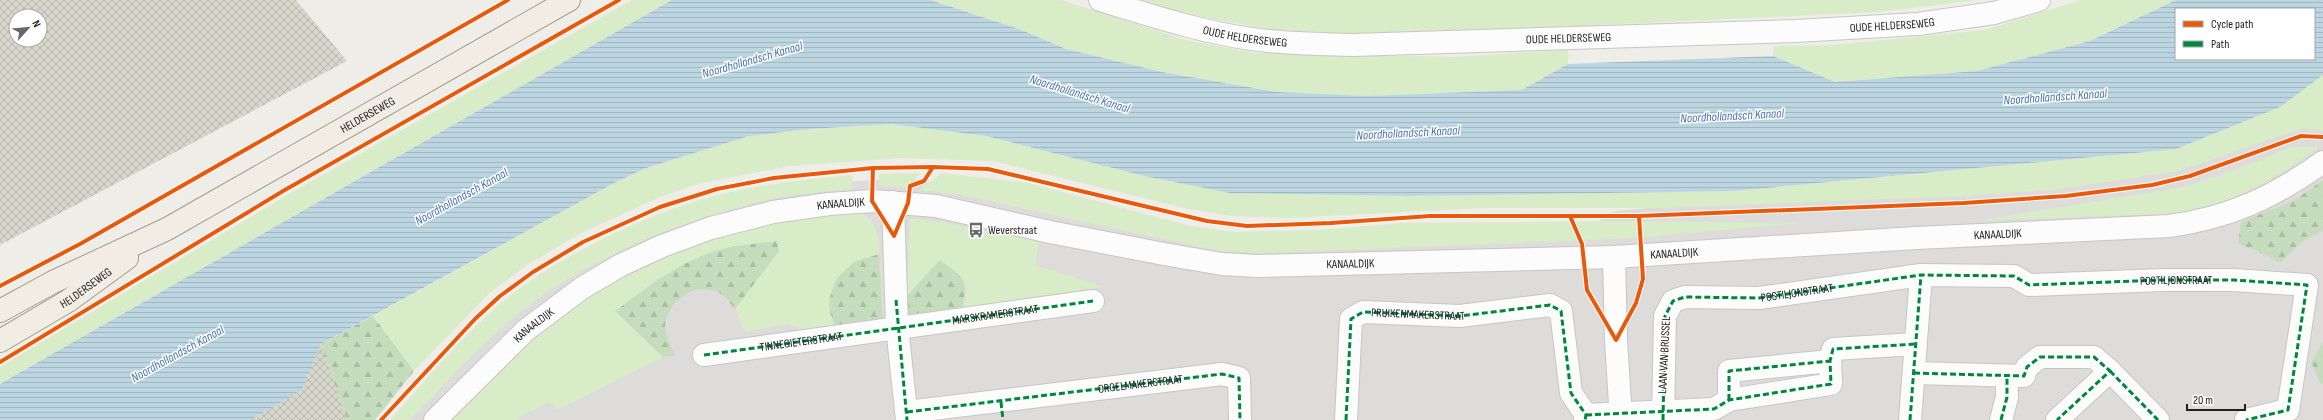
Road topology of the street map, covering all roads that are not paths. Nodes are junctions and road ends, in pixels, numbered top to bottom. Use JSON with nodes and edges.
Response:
{"nodes":[{"id":1,"x":569,"y":0,"type":"edge"},
{"id":2,"x":1100,"y":0,"type":"edge"},
{"id":3,"x":2039,"y":0,"type":"edge"},
{"id":4,"x":2323,"y":162,"type":"edge"},
{"id":5,"x":892,"y":202,"type":"junction"},
{"id":6,"x":167,"y":229,"type":"junction"},
{"id":7,"x":1614,"y":257,"type":"junction"},
{"id":8,"x":1921,"y":275,"type":"junction"},
{"id":9,"x":1093,"y":301,"type":"dead end"},
{"id":10,"x":1673,"y":301,"type":"joint"},
{"id":11,"x":0,"y":311,"type":"edge"},
{"id":12,"x":1561,"y":311,"type":"joint"},
{"id":13,"x":898,"y":328,"type":"junction"},
{"id":14,"x":0,"y":341,"type":"edge"},
{"id":15,"x":1916,"y":344,"type":"junction"},
{"id":16,"x":704,"y":355,"type":"dead end"},
{"id":17,"x":2110,"y":371,"type":"junction"},
{"id":18,"x":1914,"y":373,"type":"junction"},
{"id":19,"x":2007,"y":376,"type":"junction"},
{"id":20,"x":1002,"y":411,"type":"edge"},
{"id":21,"x":1662,"y":415,"type":"edge"},
{"id":22,"x":907,"y":416,"type":"edge"},
{"id":23,"x":1621,"y":416,"type":"edge"},
{"id":24,"x":1586,"y":418,"type":"edge"},
{"id":25,"x":435,"y":420,"type":"edge"},
{"id":26,"x":1240,"y":420,"type":"edge"},
{"id":27,"x":1346,"y":420,"type":"edge"},
{"id":28,"x":1910,"y":420,"type":"edge"},
{"id":29,"x":2001,"y":420,"type":"edge"},
{"id":30,"x":2058,"y":420,"type":"edge"},
{"id":31,"x":2158,"y":420,"type":"edge"},
{"id":32,"x":2246,"y":420,"type":"edge"}],
"edges":[{"from":1,"to":6,"type":"main road","name":"HELDERSEWEG"},
{"from":2,"to":3,"type":"street","name":"OUDE HELDERSEWEG"},
{"from":4,"to":7,"type":"street","name":"KANAALDIJK"},
{"from":5,"to":7,"type":"street","name":"KANAALDIJK"},
{"from":5,"to":13,"type":"street"},
{"from":5,"to":25,"type":"street","name":"KANAALDIJK"},
{"from":6,"to":11,"type":"main road","name":"HELDERSEWEG"},
{"from":6,"to":14,"type":"main road","name":"HELDERSEWEG"},
{"from":7,"to":23,"type":"street"},
{"from":8,"to":10,"type":"street","name":"POSTILJONSTRAAT"},
{"from":8,"to":15,"type":"street"},
{"from":8,"to":32,"type":"street","name":"POSTILJONSTRAAT"},
{"from":9,"to":13,"type":"street","name":"MARSKRAMERSTRAAT"},
{"from":10,"to":21,"type":"street","name":"LAAN VAN BRUSSEL"},
{"from":12,"to":24,"type":"street","name":"LAAN VAN BRUSSEL"},
{"from":12,"to":27,"type":"street","name":"PRUIKENMAKERSTRAAT"},
{"from":13,"to":16,"type":"street","name":"TINNEGIETERSTRAAT"},
{"from":13,"to":22,"type":"street"},
{"from":15,"to":18,"type":"street"},
{"from":15,"to":21,"type":"street"},
{"from":17,"to":19,"type":"street"},
{"from":17,"to":30,"type":"street"},
{"from":17,"to":31,"type":"street"},
{"from":18,"to":19,"type":"street"},
{"from":18,"to":28,"type":"street"},
{"from":19,"to":29,"type":"street"},
{"from":20,"to":22,"type":"street","name":"ORGELMAKERSTRAAT"},
{"from":20,"to":26,"type":"street","name":"ORGELMAKERSTRAAT"},
{"from":21,"to":23,"type":"street","name":"LAAN VAN BRUSSEL"},
{"from":23,"to":24,"type":"street","name":"LAAN VAN BRUSSEL"}]}
